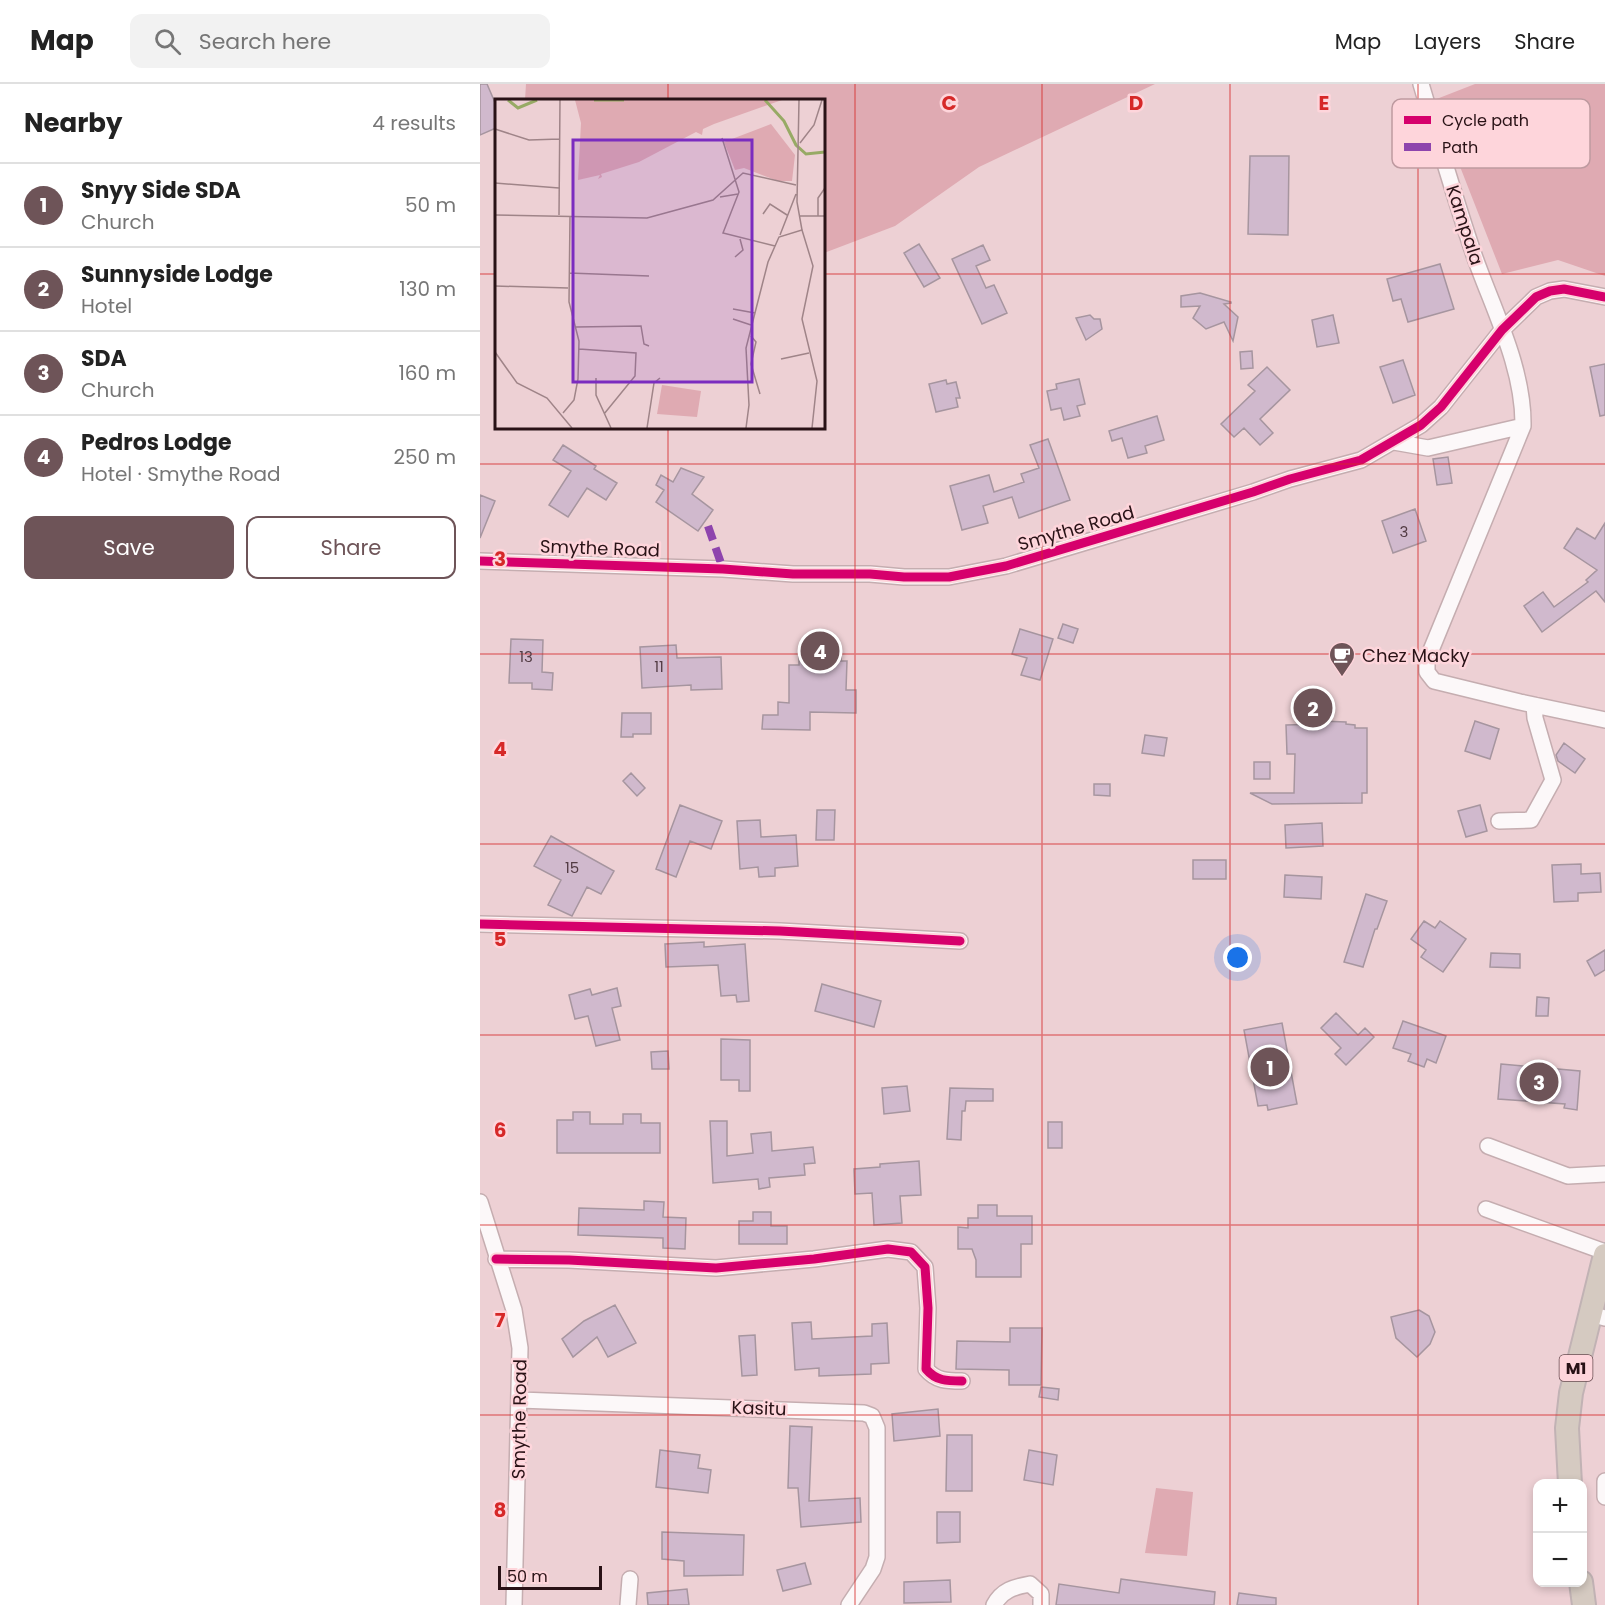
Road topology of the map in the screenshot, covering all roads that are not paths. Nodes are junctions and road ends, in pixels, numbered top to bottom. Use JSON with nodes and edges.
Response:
{"nodes":[{"id":1,"x":1421,"y":84,"type":"edge"},
{"id":2,"x":1425,"y":99,"type":"edge"},
{"id":3,"x":1446,"y":168,"type":"edge"},
{"id":4,"x":1605,"y":297,"type":"edge"},
{"id":5,"x":1502,"y":330,"type":"junction"},
{"id":6,"x":1522,"y":426,"type":"junction"},
{"id":7,"x":1394,"y":442,"type":"junction"},
{"id":8,"x":480,"y":561,"type":"edge"},
{"id":9,"x":1534,"y":705,"type":"junction"},
{"id":10,"x":1605,"y":720,"type":"edge"},
{"id":11,"x":1499,"y":821,"type":"dead end"},
{"id":12,"x":480,"y":924,"type":"edge"},
{"id":13,"x":960,"y":941,"type":"dead end"},
{"id":14,"x":1488,"y":1146,"type":"dead end"},
{"id":15,"x":1605,"y":1174,"type":"edge"},
{"id":16,"x":480,"y":1202,"type":"edge"},
{"id":17,"x":1486,"y":1209,"type":"dead end"},
{"id":18,"x":1605,"y":1253,"type":"edge"},
{"id":19,"x":496,"y":1259,"type":"junction"},
{"id":20,"x":1598,"y":1316,"type":"edge"},
{"id":21,"x":962,"y":1381,"type":"dead end"},
{"id":22,"x":520,"y":1400,"type":"junction"},
{"id":23,"x":1570,"y":1479,"type":"edge"},
{"id":24,"x":1605,"y":1481,"type":"edge"},
{"id":25,"x":1605,"y":1497,"type":"edge"},
{"id":26,"x":630,"y":1579,"type":"dead end"},
{"id":27,"x":1582,"y":1587,"type":"edge"},
{"id":28,"x":514,"y":1605,"type":"edge"},
{"id":29,"x":628,"y":1605,"type":"edge"},
{"id":30,"x":849,"y":1605,"type":"edge"},
{"id":31,"x":994,"y":1605,"type":"edge"},
{"id":32,"x":1041,"y":1605,"type":"edge"},
{"id":33,"x":1584,"y":1605,"type":"edge"}],
"edges":[{"from":1,"to":2,"type":"street","name":"Kampala"},
{"from":3,"to":5,"type":"street","name":"Kampala"},
{"from":4,"to":5,"type":"street","name":"Smythe Road"},
{"from":5,"to":6,"type":"street","name":"Kampala"},
{"from":5,"to":7,"type":"street","name":"Smythe Road"},
{"from":6,"to":7,"type":"street"},
{"from":6,"to":9,"type":"street"},
{"from":7,"to":8,"type":"street","name":"Smythe Road"},
{"from":9,"to":10,"type":"street"},
{"from":9,"to":11,"type":"street"},
{"from":12,"to":13,"type":"street"},
{"from":14,"to":15,"type":"street"},
{"from":16,"to":19,"type":"street","name":"Smythe Road"},
{"from":17,"to":18,"type":"street"},
{"from":18,"to":20,"type":"highway","number":"M1"},
{"from":19,"to":21,"type":"street"},
{"from":19,"to":22,"type":"street","name":"Smythe Road"},
{"from":20,"to":23,"type":"highway","number":"M1"},
{"from":22,"to":28,"type":"street","name":"Smythe Road"},
{"from":22,"to":30,"type":"street","name":"Kasitu"},
{"from":24,"to":25,"type":"street"},
{"from":26,"to":29,"type":"street"},
{"from":27,"to":33,"type":"highway"},
{"from":31,"to":32,"type":"street"}]}
